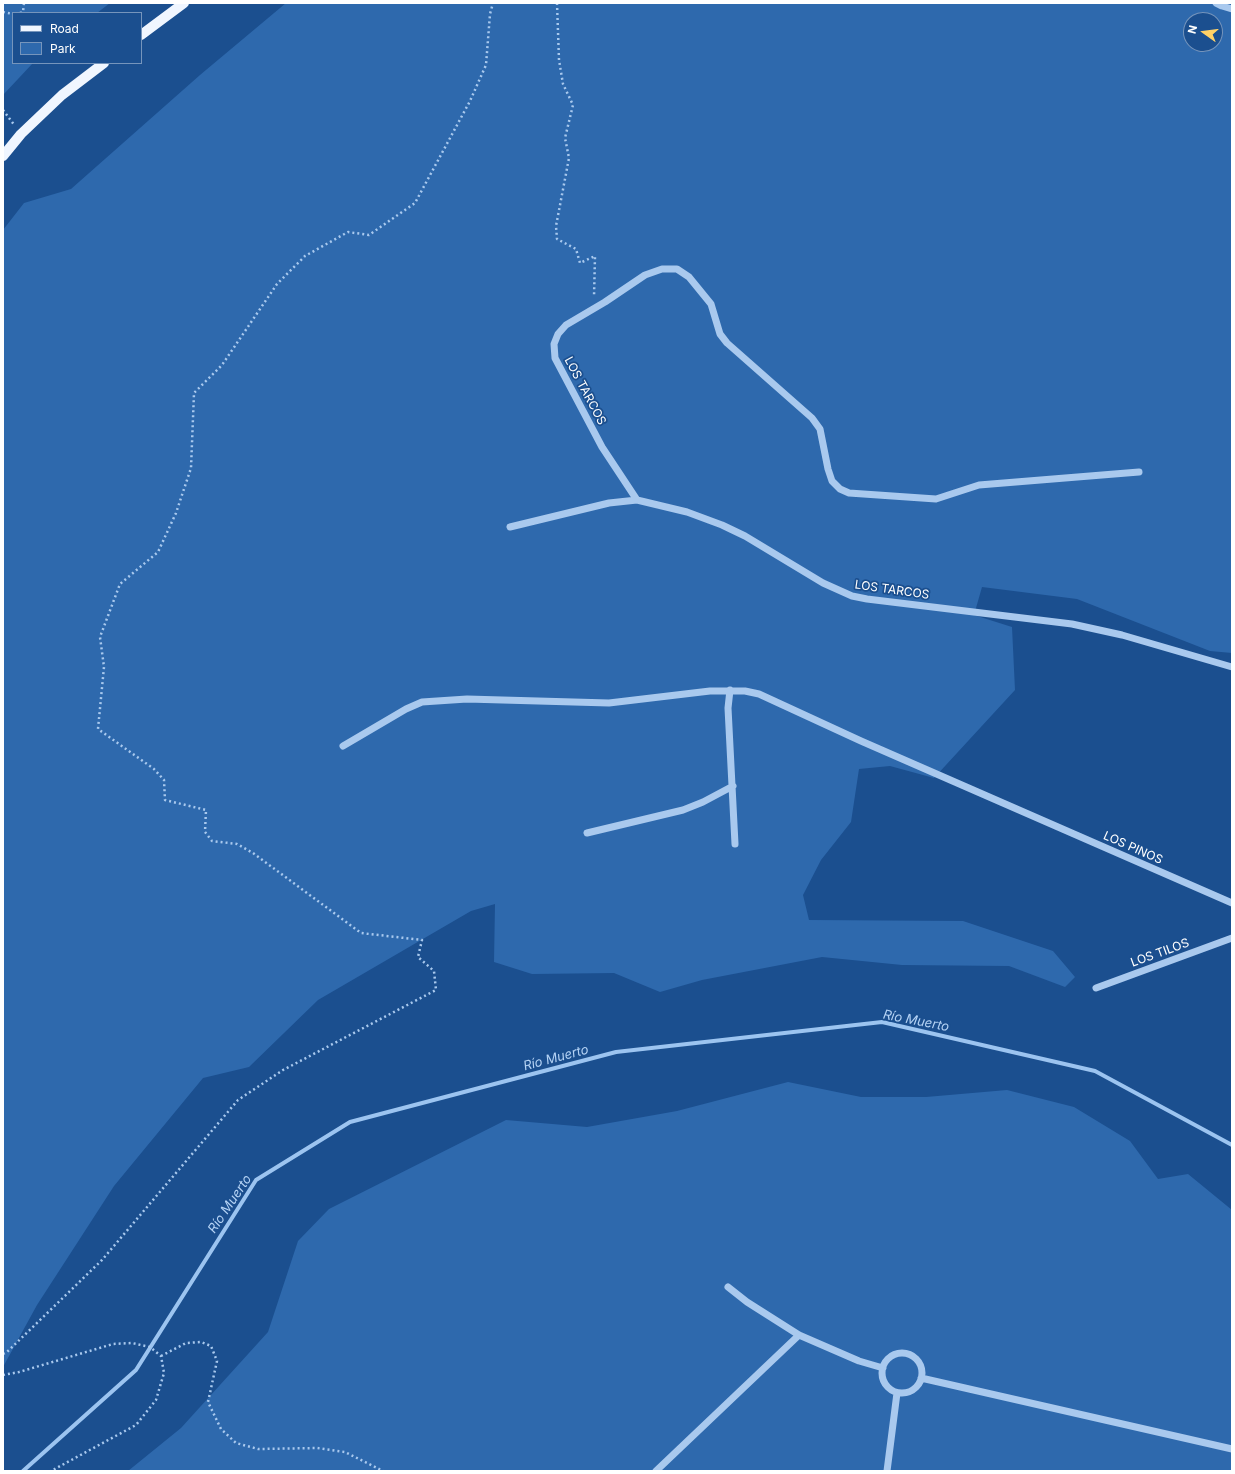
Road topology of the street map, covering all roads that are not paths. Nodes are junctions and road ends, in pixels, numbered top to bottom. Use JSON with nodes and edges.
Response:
{"nodes":[{"id":1,"x":184,"y":3,"type":"edge"},
{"id":2,"x":1216,"y":3,"type":"edge"},
{"id":3,"x":1232,"y":9,"type":"edge"},
{"id":4,"x":142,"y":34,"type":"edge"},
{"id":5,"x":103,"y":64,"type":"edge"},
{"id":6,"x":3,"y":156,"type":"edge"},
{"id":7,"x":1138,"y":472,"type":"dead end"},
{"id":8,"x":637,"y":500,"type":"junction"},
{"id":9,"x":510,"y":527,"type":"dead end"},
{"id":10,"x":1232,"y":668,"type":"edge"},
{"id":11,"x":730,"y":690,"type":"junction"},
{"id":12,"x":343,"y":746,"type":"dead end"},
{"id":13,"x":733,"y":786,"type":"junction"},
{"id":14,"x":587,"y":833,"type":"dead end"},
{"id":15,"x":735,"y":844,"type":"dead end"},
{"id":16,"x":1232,"y":903,"type":"edge"},
{"id":17,"x":1232,"y":938,"type":"edge"},
{"id":18,"x":1096,"y":988,"type":"dead end"},
{"id":19,"x":728,"y":1287,"type":"dead end"},
{"id":20,"x":799,"y":1335,"type":"junction"},
{"id":21,"x":883,"y":1368,"type":"junction"},
{"id":22,"x":921,"y":1378,"type":"junction"},
{"id":23,"x":898,"y":1393,"type":"junction"},
{"id":24,"x":1232,"y":1449,"type":"edge"},
{"id":25,"x":656,"y":1471,"type":"edge"},
{"id":26,"x":887,"y":1471,"type":"edge"}],
"edges":[{"from":1,"to":4,"type":"main road"},
{"from":2,"to":3,"type":"street"},
{"from":5,"to":6,"type":"main road"},
{"from":7,"to":8,"type":"street","name":"LOS TARCOS"},
{"from":8,"to":9,"type":"street"},
{"from":8,"to":10,"type":"street","name":"LOS TARCOS"},
{"from":11,"to":12,"type":"street","name":"LOS PINOS"},
{"from":11,"to":13,"type":"street"},
{"from":11,"to":16,"type":"street","name":"LOS PINOS"},
{"from":13,"to":14,"type":"street"},
{"from":13,"to":15,"type":"street"},
{"from":17,"to":18,"type":"street","name":"LOS TILOS"},
{"from":19,"to":20,"type":"street"},
{"from":20,"to":21,"type":"street"},
{"from":20,"to":25,"type":"street"},
{"from":21,"to":22,"type":"street"},
{"from":21,"to":23,"type":"street"},
{"from":22,"to":23,"type":"street"},
{"from":22,"to":24,"type":"street"},
{"from":23,"to":26,"type":"street"}]}
